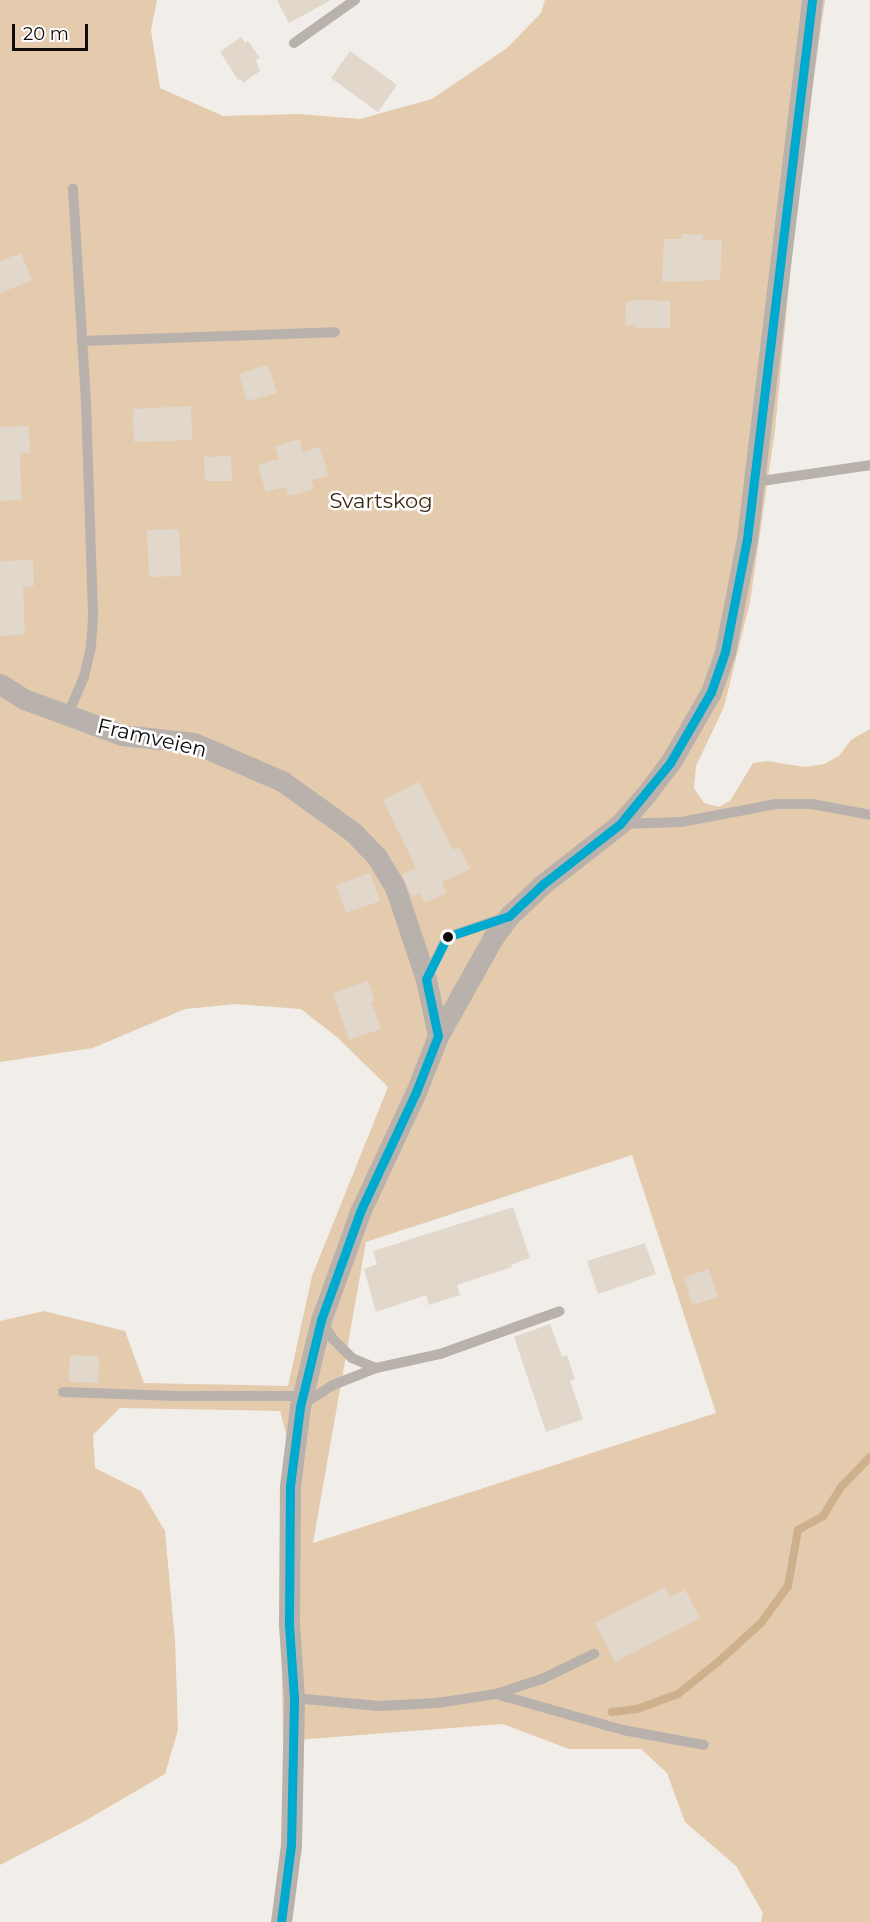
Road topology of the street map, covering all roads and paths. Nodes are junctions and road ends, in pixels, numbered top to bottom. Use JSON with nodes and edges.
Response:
{"nodes":[{"id":1,"x":355,"y":0,"type":"edge"},
{"id":2,"x":812,"y":0,"type":"edge"},
{"id":3,"x":294,"y":43,"type":"dead end"},
{"id":4,"x":73,"y":188,"type":"dead end"},
{"id":5,"x":335,"y":332,"type":"dead end"},
{"id":6,"x":82,"y":341,"type":"junction"},
{"id":7,"x":870,"y":465,"type":"edge"},
{"id":8,"x":754,"y":482,"type":"junction"},
{"id":9,"x":0,"y":684,"type":"edge"},
{"id":10,"x":67,"y":716,"type":"junction"},
{"id":11,"x":870,"y":815,"type":"edge"},
{"id":12,"x":620,"y":824,"type":"junction"},
{"id":13,"x":509,"y":916,"type":"junction"},
{"id":14,"x":426,"y":979,"type":"junction"},
{"id":15,"x":438,"y":1036,"type":"junction"},
{"id":16,"x":560,"y":1311,"type":"dead end"},
{"id":17,"x":321,"y":1320,"type":"junction"},
{"id":18,"x":376,"y":1368,"type":"junction"},
{"id":19,"x":63,"y":1392,"type":"dead end"},
{"id":20,"x":301,"y":1402,"type":"junction"},
{"id":21,"x":594,"y":1654,"type":"dead end"},
{"id":22,"x":496,"y":1694,"type":"junction"},
{"id":23,"x":294,"y":1698,"type":"junction"},
{"id":24,"x":704,"y":1745,"type":"dead end"},
{"id":25,"x":281,"y":1922,"type":"edge"}],
"edges":[{"from":1,"to":3,"type":"lane"},
{"from":2,"to":8,"type":"street"},
{"from":4,"to":6,"type":"lane"},
{"from":5,"to":6,"type":"lane"},
{"from":6,"to":10,"type":"lane"},
{"from":7,"to":8,"type":"lane"},
{"from":8,"to":12,"type":"street"},
{"from":9,"to":10,"type":"street","name":"Framveien"},
{"from":10,"to":14,"type":"street","name":"Framveien"},
{"from":11,"to":12,"type":"lane"},
{"from":12,"to":13,"type":"street"},
{"from":13,"to":14,"type":"lane"},
{"from":13,"to":15,"type":"street"},
{"from":14,"to":15,"type":"street","name":"Framveien"},
{"from":15,"to":17,"type":"street"},
{"from":16,"to":18,"type":"lane"},
{"from":17,"to":18,"type":"lane"},
{"from":17,"to":20,"type":"street"},
{"from":18,"to":20,"type":"lane"},
{"from":19,"to":20,"type":"lane"},
{"from":20,"to":23,"type":"street"},
{"from":21,"to":22,"type":"lane"},
{"from":22,"to":23,"type":"lane"},
{"from":22,"to":24,"type":"lane"},
{"from":23,"to":25,"type":"street"}]}
